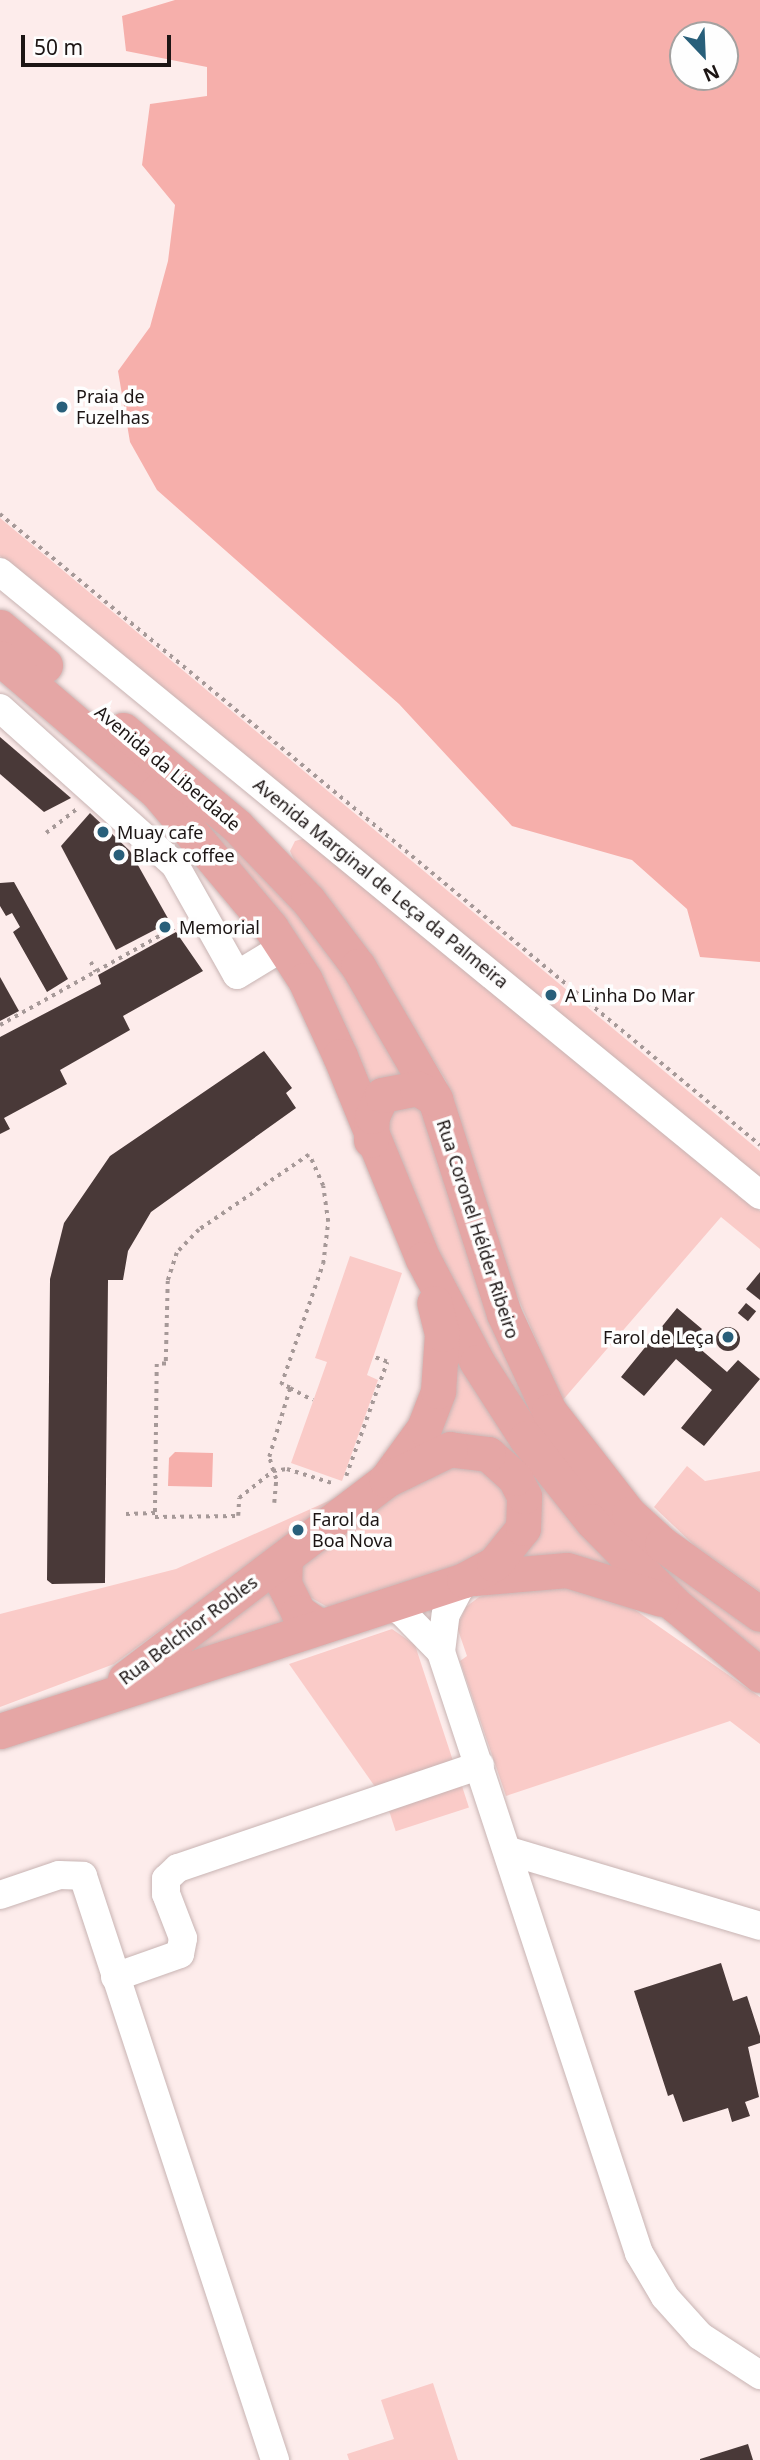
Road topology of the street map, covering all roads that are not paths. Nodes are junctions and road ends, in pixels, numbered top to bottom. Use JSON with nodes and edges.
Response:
{"nodes":[{"id":1,"x":0,"y":572,"type":"edge"},
{"id":2,"x":0,"y":627,"type":"edge"},
{"id":3,"x":0,"y":658,"type":"edge"},
{"id":4,"x":0,"y":708,"type":"edge"},
{"id":5,"x":283,"y":947,"type":"junction"},
{"id":6,"x":435,"y":1100,"type":"junction"},
{"id":7,"x":371,"y":1140,"type":"junction"},
{"id":8,"x":760,"y":1195,"type":"edge"},
{"id":9,"x":423,"y":1259,"type":"junction"},
{"id":10,"x":386,"y":1480,"type":"junction"},
{"id":11,"x":285,"y":1558,"type":"junction"},
{"id":12,"x":464,"y":1580,"type":"junction"},
{"id":13,"x":387,"y":1605,"type":"junction"},
{"id":14,"x":675,"y":1605,"type":"junction"},
{"id":15,"x":760,"y":1614,"type":"edge"},
{"id":16,"x":319,"y":1626,"type":"junction"},
{"id":17,"x":441,"y":1652,"type":"junction"},
{"id":18,"x":760,"y":1675,"type":"edge"},
{"id":19,"x":90,"y":1701,"type":"junction"},
{"id":20,"x":0,"y":1731,"type":"edge"},
{"id":21,"x":480,"y":1765,"type":"junction"},
{"id":22,"x":509,"y":1851,"type":"junction"},
{"id":23,"x":0,"y":1895,"type":"edge"},
{"id":24,"x":760,"y":1926,"type":"edge"},
{"id":25,"x":115,"y":1977,"type":"junction"},
{"id":26,"x":760,"y":2375,"type":"edge"},
{"id":27,"x":275,"y":2460,"type":"edge"}],
"edges":[{"from":1,"to":8,"type":"street","name":"Avenida Marginal de Leça da Palmeira"},
{"from":2,"to":6,"type":"main road","name":"Avenida da Liberdade"},
{"from":3,"to":5,"type":"main road","name":"Avenida da Liberdade"},
{"from":4,"to":5,"type":"street"},
{"from":5,"to":7,"type":"main road","name":"Avenida da Liberdade"},
{"from":6,"to":7,"type":"main road","name":"Rua Coronel Hélder Ribeiro"},
{"from":6,"to":15,"type":"main road","name":"Rua Coronel Hélder Ribeiro"},
{"from":7,"to":9,"type":"main road"},
{"from":9,"to":10,"type":"main road","name":"Rua Belchior Robles"},
{"from":9,"to":14,"type":"main road"},
{"from":10,"to":11,"type":"main road","name":"Rua Belchior Robles"},
{"from":10,"to":12,"type":"main road","name":"Rua Belchior Robles"},
{"from":11,"to":16,"type":"main road","name":"Rua Belchior Robles"},
{"from":11,"to":19,"type":"main road","name":"Rua Belchior Robles"},
{"from":12,"to":13,"type":"main road","name":"Rua Belchior Robles"},
{"from":12,"to":14,"type":"main road","name":"Rua Belchior Robles"},
{"from":12,"to":17,"type":"street"},
{"from":13,"to":16,"type":"main road","name":"Rua Belchior Robles"},
{"from":13,"to":17,"type":"street"},
{"from":14,"to":18,"type":"main road"},
{"from":16,"to":19,"type":"main road","name":"Rua Belchior Robles"},
{"from":17,"to":21,"type":"street"},
{"from":19,"to":20,"type":"main road","name":"Rua Belchior Robles"},
{"from":21,"to":22,"type":"street"},
{"from":21,"to":25,"type":"street"},
{"from":22,"to":24,"type":"street"},
{"from":22,"to":26,"type":"street"},
{"from":23,"to":25,"type":"street"},
{"from":25,"to":27,"type":"street"}]}
